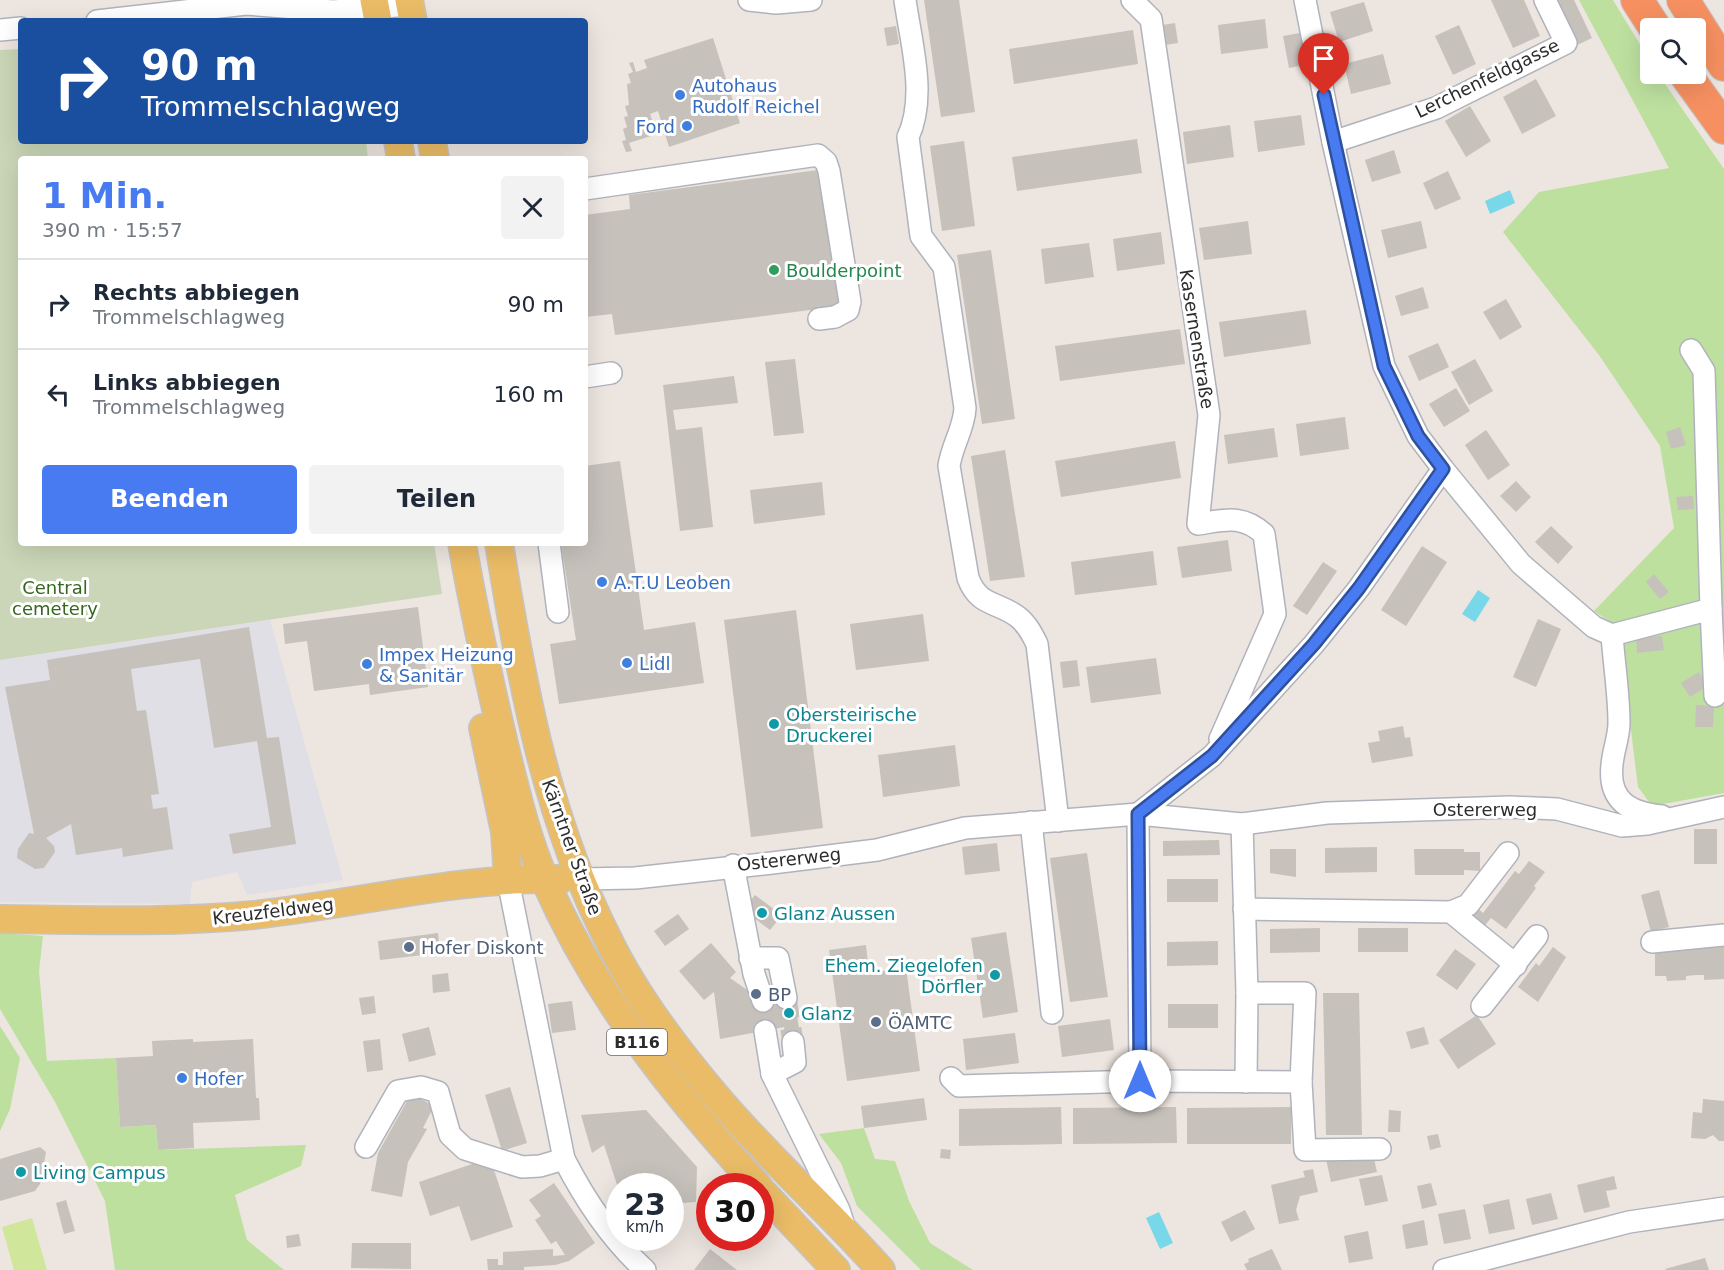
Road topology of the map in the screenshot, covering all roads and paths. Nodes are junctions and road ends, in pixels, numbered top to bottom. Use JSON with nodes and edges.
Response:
{"nodes":[{"id":1,"x":749,"y":0,"type":"edge"},
{"id":2,"x":811,"y":0,"type":"edge"},
{"id":3,"x":905,"y":0,"type":"edge"},
{"id":4,"x":1132,"y":0,"type":"edge"},
{"id":5,"x":1305,"y":0,"type":"edge"},
{"id":6,"x":1545,"y":0,"type":"edge"},
{"id":7,"x":1637,"y":0,"type":"edge"},
{"id":8,"x":1683,"y":0,"type":"edge"},
{"id":9,"x":246,"y":2,"type":"edge"},
{"id":10,"x":411,"y":9,"type":"edge"},
{"id":11,"x":376,"y":10,"type":"edge"},
{"id":12,"x":121,"y":18,"type":"edge"},
{"id":13,"x":1649,"y":18,"type":"edge"},
{"id":14,"x":18,"y":28,"type":"edge"},
{"id":15,"x":0,"y":30,"type":"edge"},
{"id":16,"x":1724,"y":65,"type":"edge"},
{"id":17,"x":1692,"y":84,"type":"edge"},
{"id":18,"x":1724,"y":128,"type":"edge"},
{"id":19,"x":1333,"y":142,"type":"junction"},
{"id":20,"x":588,"y":189,"type":"edge"},
{"id":21,"x":819,"y":319,"type":"dead end"},
{"id":22,"x":1690,"y":350,"type":"dead end"},
{"id":23,"x":611,"y":374,"type":"dead end"},
{"id":24,"x":588,"y":377,"type":"edge"},
{"id":25,"x":1443,"y":469,"type":"junction"},
{"id":26,"x":463,"y":546,"type":"edge"},
{"id":27,"x":500,"y":546,"type":"edge"},
{"id":28,"x":549,"y":546,"type":"edge"},
{"id":29,"x":1711,"y":609,"type":"junction"},
{"id":30,"x":558,"y":612,"type":"dead end"},
{"id":31,"x":1612,"y":635,"type":"junction"},
{"id":32,"x":1719,"y":666,"type":"edge"},
{"id":33,"x":488,"y":678,"type":"junction"},
{"id":34,"x":1715,"y":696,"type":"dead end"},
{"id":35,"x":1212,"y":756,"type":"junction"},
{"id":36,"x":1724,"y":807,"type":"edge"},
{"id":37,"x":1138,"y":814,"type":"junction"},
{"id":38,"x":1672,"y":817,"type":"junction"},
{"id":39,"x":1058,"y":821,"type":"junction"},
{"id":40,"x":1031,"y":822,"type":"junction"},
{"id":41,"x":1242,"y":824,"type":"junction"},
{"id":42,"x":1508,"y":853,"type":"dead end"},
{"id":43,"x":733,"y":865,"type":"junction"},
{"id":44,"x":544,"y":878,"type":"junction"},
{"id":45,"x":580,"y":879,"type":"junction"},
{"id":46,"x":508,"y":880,"type":"junction"},
{"id":47,"x":1244,"y":909,"type":"junction"},
{"id":48,"x":1451,"y":912,"type":"junction"},
{"id":49,"x":0,"y":919,"type":"edge"},
{"id":50,"x":1724,"y":935,"type":"edge"},
{"id":51,"x":1537,"y":936,"type":"dead end"},
{"id":52,"x":1652,"y":942,"type":"dead end"},
{"id":53,"x":750,"y":958,"type":"junction"},
{"id":54,"x":1516,"y":965,"type":"junction"},
{"id":55,"x":1247,"y":993,"type":"junction"},
{"id":56,"x":786,"y":998,"type":"tunnel mouth"},
{"id":57,"x":763,"y":1001,"type":"tunnel mouth"},
{"id":58,"x":1482,"y":1006,"type":"dead end"},
{"id":59,"x":1052,"y":1013,"type":"dead end"},
{"id":60,"x":765,"y":1030,"type":"tunnel mouth"},
{"id":61,"x":793,"y":1042,"type":"tunnel mouth"},
{"id":62,"x":772,"y":1074,"type":"junction"},
{"id":63,"x":951,"y":1078,"type":"dead end"},
{"id":64,"x":1140,"y":1081,"type":"junction"},
{"id":65,"x":1246,"y":1082,"type":"junction"},
{"id":66,"x":1301,"y":1082,"type":"junction"},
{"id":67,"x":366,"y":1147,"type":"dead end"},
{"id":68,"x":1380,"y":1149,"type":"dead end"},
{"id":69,"x":564,"y":1159,"type":"junction"},
{"id":70,"x":746,"y":1173,"type":"edge"},
{"id":71,"x":774,"y":1205,"type":"edge"},
{"id":72,"x":1724,"y":1208,"type":"edge"},
{"id":73,"x":845,"y":1229,"type":"junction"},
{"id":74,"x":827,"y":1264,"type":"edge"},
{"id":75,"x":645,"y":1270,"type":"edge"},
{"id":76,"x":881,"y":1270,"type":"edge"},
{"id":77,"x":1444,"y":1270,"type":"edge"}],
"edges":[{"from":1,"to":2,"type":"street"},
{"from":3,"to":39,"type":"street"},
{"from":4,"to":35,"type":"street","name":"Kasernenstraße"},
{"from":5,"to":19,"type":"street"},
{"from":6,"to":19,"type":"street","name":"Lerchenfeldgasse"},
{"from":7,"to":13,"type":"highway"},
{"from":8,"to":16,"type":"highway"},
{"from":9,"to":11,"type":"street"},
{"from":9,"to":12,"type":"street"},
{"from":10,"to":11,"type":"street"},
{"from":14,"to":15,"type":"street"},
{"from":17,"to":18,"type":"highway"},
{"from":19,"to":25,"type":"street"},
{"from":20,"to":21,"type":"street"},
{"from":22,"to":29,"type":"street"},
{"from":23,"to":24,"type":"street"},
{"from":25,"to":31,"type":"street"},
{"from":25,"to":35,"type":"street"},
{"from":26,"to":33,"type":"main road","name":"Kärntner Straße","number":"B116"},
{"from":27,"to":45,"type":"main road","name":"Kärntner Straße","number":"B116"},
{"from":28,"to":30,"type":"street"},
{"from":29,"to":31,"type":"street"},
{"from":29,"to":32,"type":"street"},
{"from":31,"to":38,"type":"street"},
{"from":32,"to":34,"type":"street"},
{"from":33,"to":44,"type":"main road","name":"Kärntner Straße","number":"B116"},
{"from":33,"to":46,"type":"main road"},
{"from":35,"to":37,"type":"street"},
{"from":36,"to":38,"type":"street","name":"Ostererweg"},
{"from":37,"to":39,"type":"street","name":"Ostererweg"},
{"from":37,"to":41,"type":"street","name":"Ostererweg"},
{"from":37,"to":64,"type":"street"},
{"from":38,"to":41,"type":"street","name":"Ostererweg"},
{"from":39,"to":40,"type":"street","name":"Ostererweg"},
{"from":40,"to":43,"type":"street","name":"Ostererweg"},
{"from":40,"to":59,"type":"street"},
{"from":41,"to":47,"type":"street"},
{"from":42,"to":48,"type":"street"},
{"from":43,"to":45,"type":"street","name":"Ostererweg"},
{"from":43,"to":53,"type":"street"},
{"from":44,"to":45,"type":"main road","name":"Ostererweg"},
{"from":44,"to":46,"type":"main road","name":"Kreuzfeldweg"},
{"from":44,"to":70,"type":"main road","name":"Kärntner Straße","number":"B116"},
{"from":45,"to":73,"type":"main road","name":"Kärntner Straße","number":"B116"},
{"from":46,"to":49,"type":"main road","name":"Kreuzfeldweg"},
{"from":46,"to":69,"type":"street"},
{"from":47,"to":48,"type":"street"},
{"from":47,"to":55,"type":"street"},
{"from":48,"to":54,"type":"street"},
{"from":50,"to":52,"type":"street"},
{"from":51,"to":54,"type":"street"},
{"from":53,"to":56,"type":"street"},
{"from":53,"to":57,"type":"street"},
{"from":54,"to":58,"type":"street"},
{"from":55,"to":65,"type":"street"},
{"from":55,"to":66,"type":"street"},
{"from":60,"to":62,"type":"street"},
{"from":61,"to":62,"type":"street"},
{"from":62,"to":73,"type":"street"},
{"from":63,"to":64,"type":"street"},
{"from":64,"to":65,"type":"street"},
{"from":65,"to":66,"type":"street"},
{"from":66,"to":68,"type":"street"},
{"from":67,"to":69,"type":"street"},
{"from":69,"to":75,"type":"street"},
{"from":71,"to":74,"type":"main road","name":"Kärntner Straße","number":"B116"},
{"from":72,"to":77,"type":"street"},
{"from":73,"to":76,"type":"main road","name":"Kärntner Straße","number":"B116"}]}
